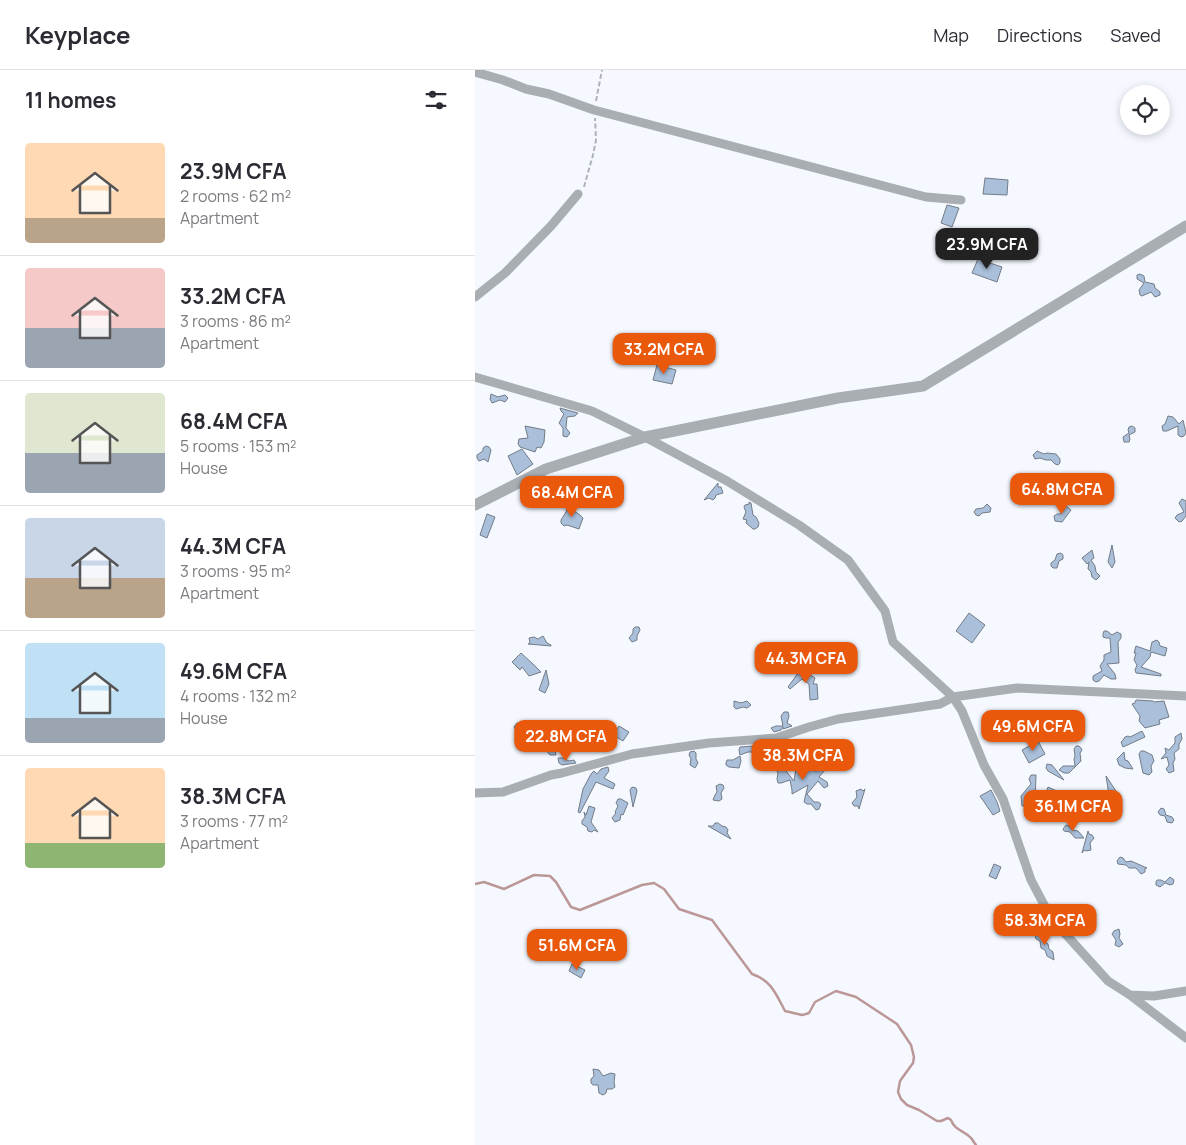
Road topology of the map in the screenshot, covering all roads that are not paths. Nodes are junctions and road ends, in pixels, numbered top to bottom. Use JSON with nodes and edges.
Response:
{"nodes":[{"id":1,"x":475,"y":72,"type":"edge"},
{"id":2,"x":579,"y":194,"type":"road end"},
{"id":3,"x":961,"y":200,"type":"dead end"},
{"id":4,"x":1186,"y":226,"type":"edge"},
{"id":5,"x":475,"y":297,"type":"edge"},
{"id":6,"x":475,"y":377,"type":"edge"},
{"id":7,"x":645,"y":437,"type":"junction"},
{"id":8,"x":475,"y":505,"type":"edge"},
{"id":9,"x":1186,"y":696,"type":"edge"},
{"id":10,"x":953,"y":697,"type":"junction"},
{"id":11,"x":475,"y":793,"type":"edge"},
{"id":12,"x":1186,"y":991,"type":"edge"},
{"id":13,"x":1130,"y":995,"type":"junction"},
{"id":14,"x":1186,"y":1038,"type":"edge"}],
"edges":[{"from":1,"to":3,"type":"street"},
{"from":2,"to":5,"type":"street"},
{"from":4,"to":7,"type":"street"},
{"from":6,"to":7,"type":"street"},
{"from":7,"to":8,"type":"street"},
{"from":7,"to":10,"type":"street"},
{"from":9,"to":10,"type":"street"},
{"from":10,"to":11,"type":"street"},
{"from":10,"to":13,"type":"street"},
{"from":12,"to":13,"type":"street"},
{"from":13,"to":14,"type":"street"}]}
